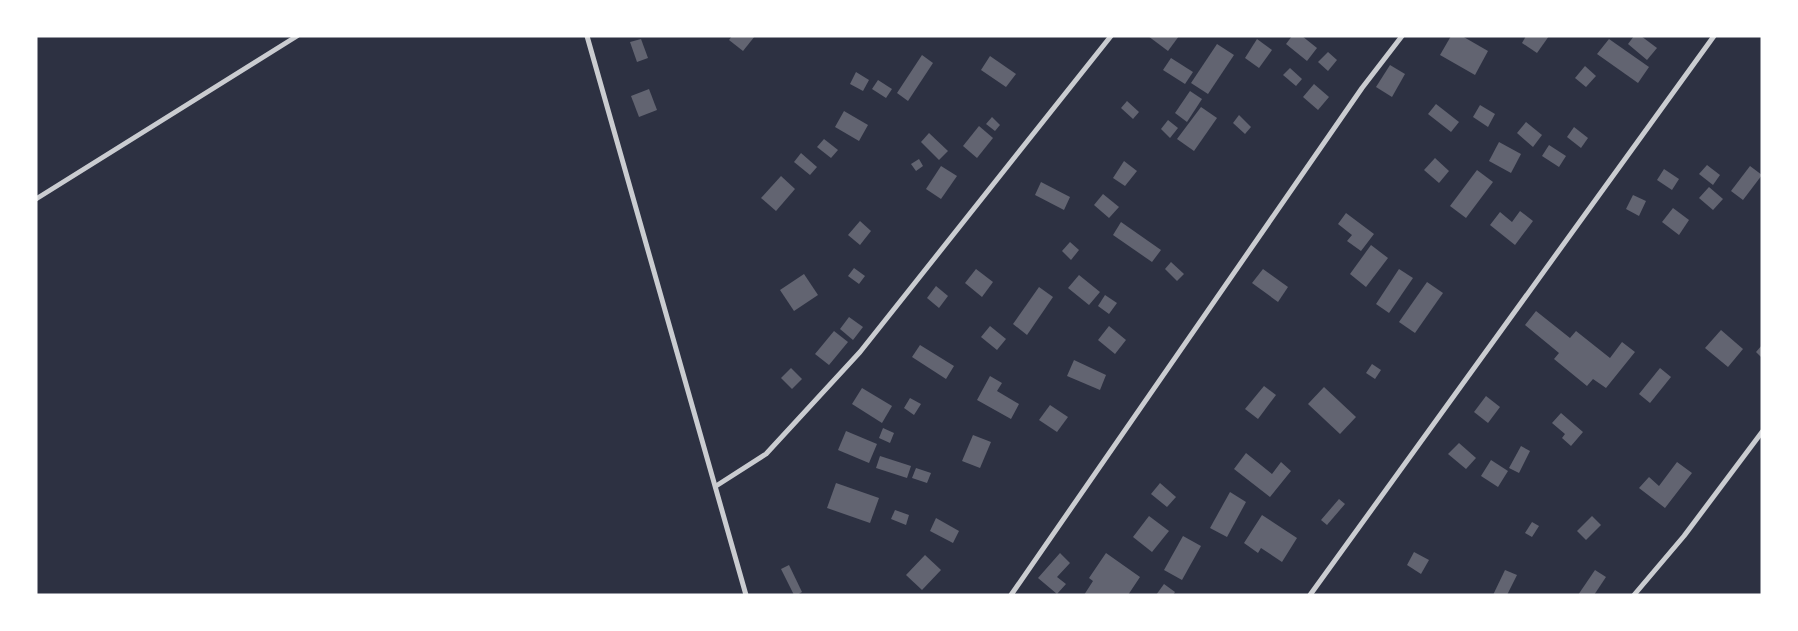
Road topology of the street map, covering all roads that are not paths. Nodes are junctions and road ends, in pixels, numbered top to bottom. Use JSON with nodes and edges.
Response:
{"nodes":[{"id":1,"x":297,"y":36,"type":"edge"},
{"id":2,"x":587,"y":36,"type":"edge"},
{"id":3,"x":1111,"y":36,"type":"edge"},
{"id":4,"x":1402,"y":36,"type":"edge"},
{"id":5,"x":1714,"y":36,"type":"edge"},
{"id":6,"x":36,"y":199,"type":"edge"},
{"id":7,"x":1762,"y":432,"type":"edge"},
{"id":8,"x":716,"y":486,"type":"junction"},
{"id":9,"x":746,"y":595,"type":"edge"},
{"id":10,"x":1011,"y":595,"type":"edge"},
{"id":11,"x":1310,"y":595,"type":"edge"},
{"id":12,"x":1634,"y":595,"type":"edge"}],
"edges":[{"from":1,"to":6,"type":"street"},
{"from":2,"to":8,"type":"street"},
{"from":3,"to":8,"type":"street"},
{"from":4,"to":10,"type":"street"},
{"from":5,"to":11,"type":"street"},
{"from":7,"to":12,"type":"street"},
{"from":8,"to":9,"type":"street"}]}
